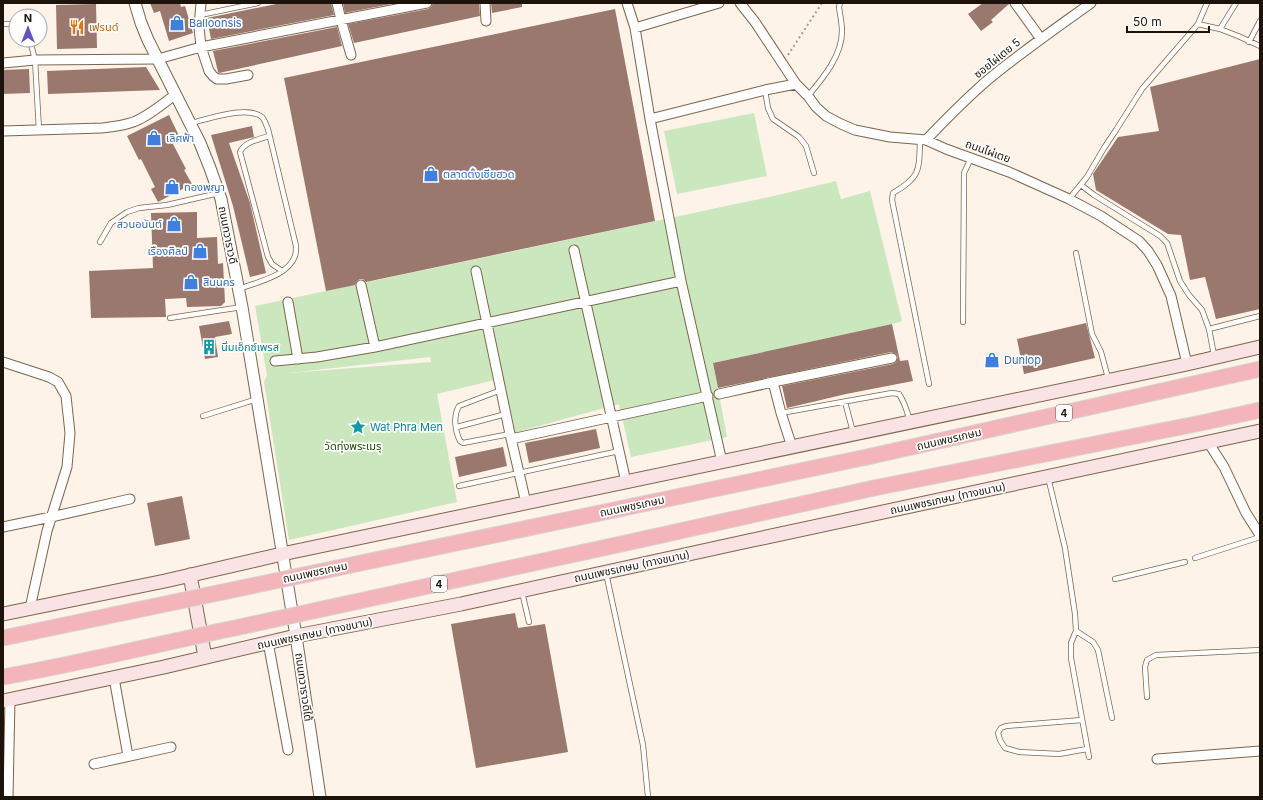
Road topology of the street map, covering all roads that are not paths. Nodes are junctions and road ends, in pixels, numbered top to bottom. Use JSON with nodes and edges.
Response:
{"nodes":[{"id":1,"x":135,"y":3,"type":"edge"},
{"id":2,"x":201,"y":3,"type":"edge"},
{"id":3,"x":258,"y":3,"type":"edge"},
{"id":4,"x":337,"y":3,"type":"edge"},
{"id":5,"x":427,"y":3,"type":"edge"},
{"id":6,"x":484,"y":3,"type":"edge"},
{"id":7,"x":628,"y":3,"type":"edge"},
{"id":8,"x":719,"y":3,"type":"edge"},
{"id":9,"x":740,"y":3,"type":"edge"},
{"id":10,"x":840,"y":3,"type":"edge"},
{"id":11,"x":1015,"y":3,"type":"edge"},
{"id":12,"x":1091,"y":3,"type":"edge"},
{"id":13,"x":1207,"y":3,"type":"edge"},
{"id":14,"x":1236,"y":3,"type":"edge"},
{"id":15,"x":200,"y":15,"type":"junction"},
{"id":16,"x":341,"y":20,"type":"junction"},
{"id":17,"x":486,"y":21,"type":"dead end"},
{"id":18,"x":1260,"y":21,"type":"edge"},
{"id":19,"x":1198,"y":24,"type":"junction"},
{"id":20,"x":635,"y":28,"type":"junction"},
{"id":21,"x":1220,"y":29,"type":"junction"},
{"id":22,"x":1041,"y":39,"type":"junction"},
{"id":23,"x":1249,"y":42,"type":"junction"},
{"id":24,"x":1260,"y":46,"type":"edge"},
{"id":25,"x":201,"y":47,"type":"junction"},
{"id":26,"x":32,"y":48,"type":"edge"},
{"id":27,"x":351,"y":55,"type":"dead end"},
{"id":28,"x":158,"y":59,"type":"junction"},
{"id":29,"x":35,"y":60,"type":"junction"},
{"id":30,"x":3,"y":62,"type":"edge"},
{"id":31,"x":248,"y":75,"type":"dead end"},
{"id":32,"x":796,"y":84,"type":"junction"},
{"id":33,"x":765,"y":90,"type":"junction"},
{"id":34,"x":175,"y":95,"type":"junction"},
{"id":35,"x":808,"y":96,"type":"junction"},
{"id":36,"x":650,"y":118,"type":"junction"},
{"id":37,"x":190,"y":124,"type":"junction"},
{"id":38,"x":39,"y":130,"type":"junction"},
{"id":39,"x":3,"y":131,"type":"edge"},
{"id":40,"x":269,"y":136,"type":"junction"},
{"id":41,"x":923,"y":140,"type":"junction"},
{"id":42,"x":971,"y":158,"type":"junction"},
{"id":43,"x":814,"y":173,"type":"dead end"},
{"id":44,"x":1081,"y":185,"type":"junction"},
{"id":45,"x":219,"y":193,"type":"junction"},
{"id":46,"x":1069,"y":200,"type":"junction"},
{"id":47,"x":100,"y":242,"type":"dead end"},
{"id":48,"x":574,"y":250,"type":"dead end"},
{"id":49,"x":1076,"y":253,"type":"dead end"},
{"id":50,"x":476,"y":270,"type":"dead end"},
{"id":51,"x":282,"y":271,"type":"junction"},
{"id":52,"x":681,"y":281,"type":"junction"},
{"id":53,"x":361,"y":285,"type":"dead end"},
{"id":54,"x":239,"y":289,"type":"junction"},
{"id":55,"x":288,"y":302,"type":"dead end"},
{"id":56,"x":585,"y":302,"type":"junction"},
{"id":57,"x":242,"y":307,"type":"junction"},
{"id":58,"x":1260,"y":316,"type":"edge"},
{"id":59,"x":170,"y":318,"type":"dead end"},
{"id":60,"x":963,"y":322,"type":"dead end"},
{"id":61,"x":487,"y":323,"type":"junction"},
{"id":62,"x":1209,"y":329,"type":"junction"},
{"id":63,"x":375,"y":347,"type":"junction"},
{"id":64,"x":1260,"y":347,"type":"edge"},
{"id":65,"x":1215,"y":357,"type":"junction"},
{"id":66,"x":892,"y":358,"type":"dead end"},
{"id":67,"x":298,"y":359,"type":"junction"},
{"id":68,"x":3,"y":362,"type":"edge"},
{"id":69,"x":275,"y":362,"type":"dead end"},
{"id":70,"x":1187,"y":364,"type":"junction"},
{"id":71,"x":1260,"y":369,"type":"edge"},
{"id":72,"x":1108,"y":380,"type":"junction"},
{"id":73,"x":773,"y":382,"type":"junction"},
{"id":74,"x":929,"y":384,"type":"dead end"},
{"id":75,"x":501,"y":390,"type":"junction"},
{"id":76,"x":719,"y":394,"type":"dead end"},
{"id":77,"x":708,"y":396,"type":"junction"},
{"id":78,"x":257,"y":399,"type":"junction"},
{"id":79,"x":845,"y":402,"type":"junction"},
{"id":80,"x":1260,"y":410,"type":"edge"},
{"id":81,"x":781,"y":413,"type":"junction"},
{"id":82,"x":506,"y":414,"type":"junction"},
{"id":83,"x":203,"y":416,"type":"dead end"},
{"id":84,"x":611,"y":417,"type":"junction"},
{"id":85,"x":910,"y":422,"type":"junction"},
{"id":86,"x":457,"y":427,"type":"junction"},
{"id":87,"x":1260,"y":431,"type":"edge"},
{"id":88,"x":854,"y":434,"type":"junction"},
{"id":89,"x":511,"y":436,"type":"junction"},
{"id":90,"x":1208,"y":442,"type":"junction"},
{"id":91,"x":792,"y":447,"type":"junction"},
{"id":92,"x":619,"y":451,"type":"junction"},
{"id":93,"x":722,"y":462,"type":"junction"},
{"id":94,"x":519,"y":473,"type":"junction"},
{"id":95,"x":1048,"y":477,"type":"junction"},
{"id":96,"x":626,"y":482,"type":"junction"},
{"id":97,"x":459,"y":486,"type":"dead end"},
{"id":98,"x":130,"y":499,"type":"dead end"},
{"id":99,"x":526,"y":503,"type":"junction"},
{"id":100,"x":51,"y":518,"type":"junction"},
{"id":101,"x":3,"y":526,"type":"edge"},
{"id":102,"x":1260,"y":536,"type":"edge"},
{"id":103,"x":282,"y":554,"type":"junction"},
{"id":104,"x":1195,"y":558,"type":"dead end"},
{"id":105,"x":1185,"y":562,"type":"dead end"},
{"id":106,"x":606,"y":572,"type":"junction"},
{"id":107,"x":190,"y":575,"type":"junction"},
{"id":108,"x":1115,"y":579,"type":"dead end"},
{"id":109,"x":522,"y":590,"type":"junction"},
{"id":110,"x":30,"y":608,"type":"junction"},
{"id":111,"x":3,"y":614,"type":"edge"},
{"id":112,"x":529,"y":622,"type":"dead end"},
{"id":113,"x":1076,"y":631,"type":"junction"},
{"id":114,"x":296,"y":636,"type":"junction"},
{"id":115,"x":3,"y":638,"type":"edge"},
{"id":116,"x":268,"y":642,"type":"junction"},
{"id":117,"x":1260,"y":650,"type":"edge"},
{"id":118,"x":205,"y":657,"type":"junction"},
{"id":119,"x":3,"y":677,"type":"edge"},
{"id":120,"x":114,"y":678,"type":"junction"},
{"id":121,"x":1147,"y":697,"type":"dead end"},
{"id":122,"x":7,"y":700,"type":"edge"},
{"id":123,"x":1112,"y":718,"type":"dead end"},
{"id":124,"x":1082,"y":720,"type":"junction"},
{"id":125,"x":171,"y":747,"type":"dead end"},
{"id":126,"x":1087,"y":749,"type":"junction"},
{"id":127,"x":288,"y":750,"type":"dead end"},
{"id":128,"x":1260,"y":751,"type":"edge"},
{"id":129,"x":128,"y":756,"type":"junction"},
{"id":130,"x":1089,"y":757,"type":"dead end"},
{"id":131,"x":1157,"y":760,"type":"dead end"},
{"id":132,"x":94,"y":764,"type":"dead end"},
{"id":133,"x":8,"y":797,"type":"edge"},
{"id":134,"x":320,"y":797,"type":"edge"},
{"id":135,"x":648,"y":797,"type":"edge"}],
"edges":[{"from":1,"to":28,"type":"street","name":"ถนนทวาราวดี"},
{"from":2,"to":15,"type":"street"},
{"from":3,"to":15,"type":"lane"},
{"from":4,"to":16,"type":"street"},
{"from":5,"to":16,"type":"street"},
{"from":6,"to":17,"type":"street"},
{"from":7,"to":20,"type":"street"},
{"from":8,"to":20,"type":"street"},
{"from":9,"to":32,"type":"street","name":"ถนนไผ่เตย"},
{"from":10,"to":35,"type":"lane"},
{"from":11,"to":22,"type":"street"},
{"from":12,"to":22,"type":"street","name":"ซอยไผ่เตย 5"},
{"from":13,"to":19,"type":"lane"},
{"from":14,"to":21,"type":"lane"},
{"from":15,"to":25,"type":"street"},
{"from":16,"to":25,"type":"street"},
{"from":16,"to":27,"type":"street"},
{"from":18,"to":23,"type":"lane"},
{"from":19,"to":21,"type":"lane"},
{"from":19,"to":44,"type":"lane"},
{"from":20,"to":36,"type":"street"},
{"from":21,"to":23,"type":"lane"},
{"from":22,"to":41,"type":"street","name":"ซอยไผ่เตย 5"},
{"from":23,"to":24,"type":"lane"},
{"from":25,"to":28,"type":"street"},
{"from":25,"to":31,"type":"street"},
{"from":26,"to":29,"type":"lane"},
{"from":28,"to":29,"type":"street"},
{"from":28,"to":34,"type":"street","name":"ถนนทวาราวดี"},
{"from":29,"to":30,"type":"street"},
{"from":29,"to":38,"type":"lane"},
{"from":32,"to":33,"type":"street"},
{"from":32,"to":35,"type":"street","name":"ถนนไผ่เตย"},
{"from":33,"to":36,"type":"street"},
{"from":33,"to":43,"type":"lane"},
{"from":34,"to":37,"type":"street","name":"ถนนทวาราวดี"},
{"from":34,"to":38,"type":"street"},
{"from":35,"to":41,"type":"street","name":"ถนนไผ่เตย"},
{"from":36,"to":52,"type":"street"},
{"from":37,"to":40,"type":"lane"},
{"from":37,"to":45,"type":"street","name":"ถนนทวาราวดี"},
{"from":38,"to":39,"type":"street"},
{"from":40,"to":51,"type":"lane"},
{"from":40,"to":51,"type":"lane"},
{"from":41,"to":42,"type":"street","name":"ถนนไผ่เตย"},
{"from":41,"to":74,"type":"lane"},
{"from":42,"to":46,"type":"street","name":"ถนนไผ่เตย"},
{"from":42,"to":60,"type":"lane"},
{"from":44,"to":46,"type":"lane"},
{"from":44,"to":62,"type":"lane"},
{"from":45,"to":47,"type":"lane"},
{"from":45,"to":54,"type":"street","name":"ถนนทวาราวดี"},
{"from":46,"to":70,"type":"street","name":"ถนนไผ่เตย"},
{"from":48,"to":56,"type":"street"},
{"from":49,"to":72,"type":"lane"},
{"from":50,"to":61,"type":"street"},
{"from":51,"to":54,"type":"lane"},
{"from":52,"to":56,"type":"street"},
{"from":52,"to":77,"type":"street"},
{"from":53,"to":63,"type":"street"},
{"from":54,"to":57,"type":"street","name":"ถนนทวาราวดี"},
{"from":55,"to":67,"type":"street"},
{"from":56,"to":61,"type":"street"},
{"from":56,"to":84,"type":"street"},
{"from":57,"to":59,"type":"lane"},
{"from":57,"to":78,"type":"street","name":"ถนนทวาราวดี"},
{"from":58,"to":62,"type":"lane"},
{"from":61,"to":63,"type":"street"},
{"from":61,"to":75,"type":"street"},
{"from":62,"to":65,"type":"lane"},
{"from":63,"to":67,"type":"street"},
{"from":64,"to":65,"type":"main road","number":"4"},
{"from":65,"to":70,"type":"main road","number":"4"},
{"from":66,"to":73,"type":"street"},
{"from":67,"to":69,"type":"street"},
{"from":68,"to":100,"type":"street"},
{"from":70,"to":72,"type":"main road","number":"4"},
{"from":71,"to":115,"type":"highway","name":"ถนนเพชรเกษม","number":"4","bridge":true},
{"from":72,"to":85,"type":"main road","number":"4"},
{"from":73,"to":76,"type":"street"},
{"from":73,"to":81,"type":"street"},
{"from":75,"to":82,"type":"street"},
{"from":75,"to":86,"type":"lane"},
{"from":77,"to":84,"type":"street"},
{"from":77,"to":93,"type":"street"},
{"from":78,"to":83,"type":"lane"},
{"from":78,"to":103,"type":"street","name":"ถนนทวาราวดี"},
{"from":79,"to":81,"type":"lane"},
{"from":79,"to":85,"type":"lane"},
{"from":79,"to":88,"type":"lane"},
{"from":80,"to":119,"type":"highway","number":"4","bridge":true},
{"from":81,"to":91,"type":"street"},
{"from":82,"to":86,"type":"lane"},
{"from":82,"to":89,"type":"street"},
{"from":84,"to":89,"type":"street"},
{"from":84,"to":92,"type":"street"},
{"from":85,"to":88,"type":"main road","number":"4"},
{"from":86,"to":89,"type":"lane"},
{"from":87,"to":90,"type":"main road","name":"ถนนเพชรเกษม (ทางขนาน)","number":"4"},
{"from":88,"to":91,"type":"main road","number":"4"},
{"from":89,"to":94,"type":"street"},
{"from":90,"to":95,"type":"main road","name":"ถนนเพชรเกษม (ทางขนาน)","number":"4"},
{"from":90,"to":102,"type":"street"},
{"from":91,"to":93,"type":"main road","number":"4"},
{"from":92,"to":94,"type":"lane"},
{"from":92,"to":96,"type":"street"},
{"from":93,"to":96,"type":"main road","number":"4"},
{"from":94,"to":97,"type":"lane"},
{"from":94,"to":99,"type":"street"},
{"from":95,"to":106,"type":"main road","name":"ถนนเพชรเกษม (ทางขนาน)","number":"4"},
{"from":95,"to":113,"type":"lane"},
{"from":96,"to":99,"type":"main road","number":"4"},
{"from":98,"to":100,"type":"street"},
{"from":99,"to":103,"type":"main road","number":"4"},
{"from":100,"to":101,"type":"street"},
{"from":100,"to":110,"type":"street"},
{"from":102,"to":104,"type":"lane"},
{"from":103,"to":107,"type":"main road","number":"4"},
{"from":103,"to":114,"type":"street","name":"ถนนทวาราวดีใต้"},
{"from":105,"to":108,"type":"lane"},
{"from":106,"to":109,"type":"main road","name":"ถนนเพชรเกษม (ทางขนาน)","number":"4"},
{"from":106,"to":135,"type":"lane"},
{"from":107,"to":110,"type":"main road","number":"4"},
{"from":107,"to":118,"type":"main road"},
{"from":109,"to":112,"type":"lane"},
{"from":109,"to":114,"type":"main road","name":"ถนนเพชรเกษม (ทางขนาน)","number":"4"},
{"from":110,"to":111,"type":"main road","number":"4"},
{"from":113,"to":123,"type":"lane"},
{"from":113,"to":124,"type":"lane"},
{"from":114,"to":116,"type":"main road","name":"ถนนเพชรเกษม (ทางขนาน)","number":"4"},
{"from":114,"to":134,"type":"street","name":"ถนนทวาราวดีใต้"},
{"from":116,"to":118,"type":"main road","name":"ถนนเพชรเกษม (ทางขนาน)","number":"4"},
{"from":116,"to":127,"type":"street"},
{"from":117,"to":121,"type":"lane"},
{"from":118,"to":120,"type":"main road","name":"ถนนเพชรเกษม (ทางขนาน)","number":"4"},
{"from":120,"to":122,"type":"main road","name":"ถนนเพชรเกษม (ทางขนาน)","number":"4"},
{"from":120,"to":129,"type":"street"},
{"from":122,"to":133,"type":"street"},
{"from":124,"to":126,"type":"lane"},
{"from":124,"to":126,"type":"lane"},
{"from":125,"to":129,"type":"street"},
{"from":126,"to":130,"type":"lane"},
{"from":128,"to":131,"type":"street"},
{"from":129,"to":132,"type":"street"}]}
